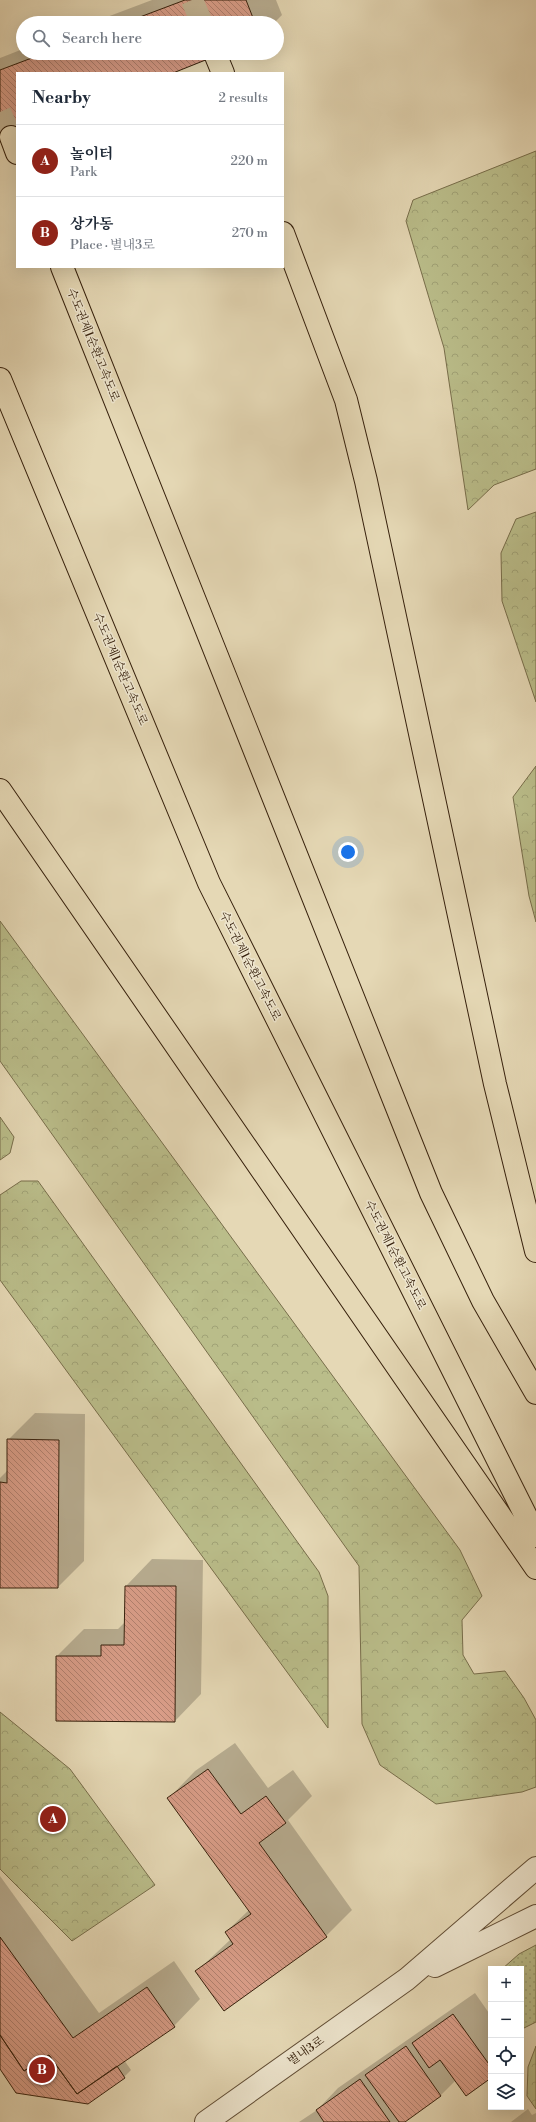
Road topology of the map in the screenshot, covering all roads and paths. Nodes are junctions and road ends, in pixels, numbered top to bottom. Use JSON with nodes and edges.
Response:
{"nodes":[{"id":1,"x":284,"y":236,"type":"edge"},
{"id":2,"x":62,"y":268,"type":"edge"},
{"id":3,"x":0,"y":379,"type":"edge"},
{"id":4,"x":0,"y":790,"type":"edge"},
{"id":5,"x":536,"y":1251,"type":"edge"},
{"id":6,"x":536,"y":1393,"type":"edge"},
{"id":7,"x":536,"y":1536,"type":"edge"},
{"id":8,"x":536,"y":1568,"type":"edge"},
{"id":9,"x":536,"y":1868,"type":"edge"},
{"id":10,"x":536,"y":1916,"type":"edge"},
{"id":11,"x":407,"y":1979,"type":"junction"},
{"id":12,"x":206,"y":2122,"type":"edge"}],
"edges":[{"from":1,"to":5,"type":"highway"},
{"from":2,"to":6,"type":"highway","name":"수도권제1순환고속도로"},
{"from":3,"to":7,"type":"highway","name":"수도권제1순환고속도로"},
{"from":4,"to":8,"type":"highway"},
{"from":9,"to":11,"type":"street","name":"별내3로"},
{"from":10,"to":11,"type":"street","name":"별내3로"},
{"from":11,"to":12,"type":"street","name":"별내3로"}]}
